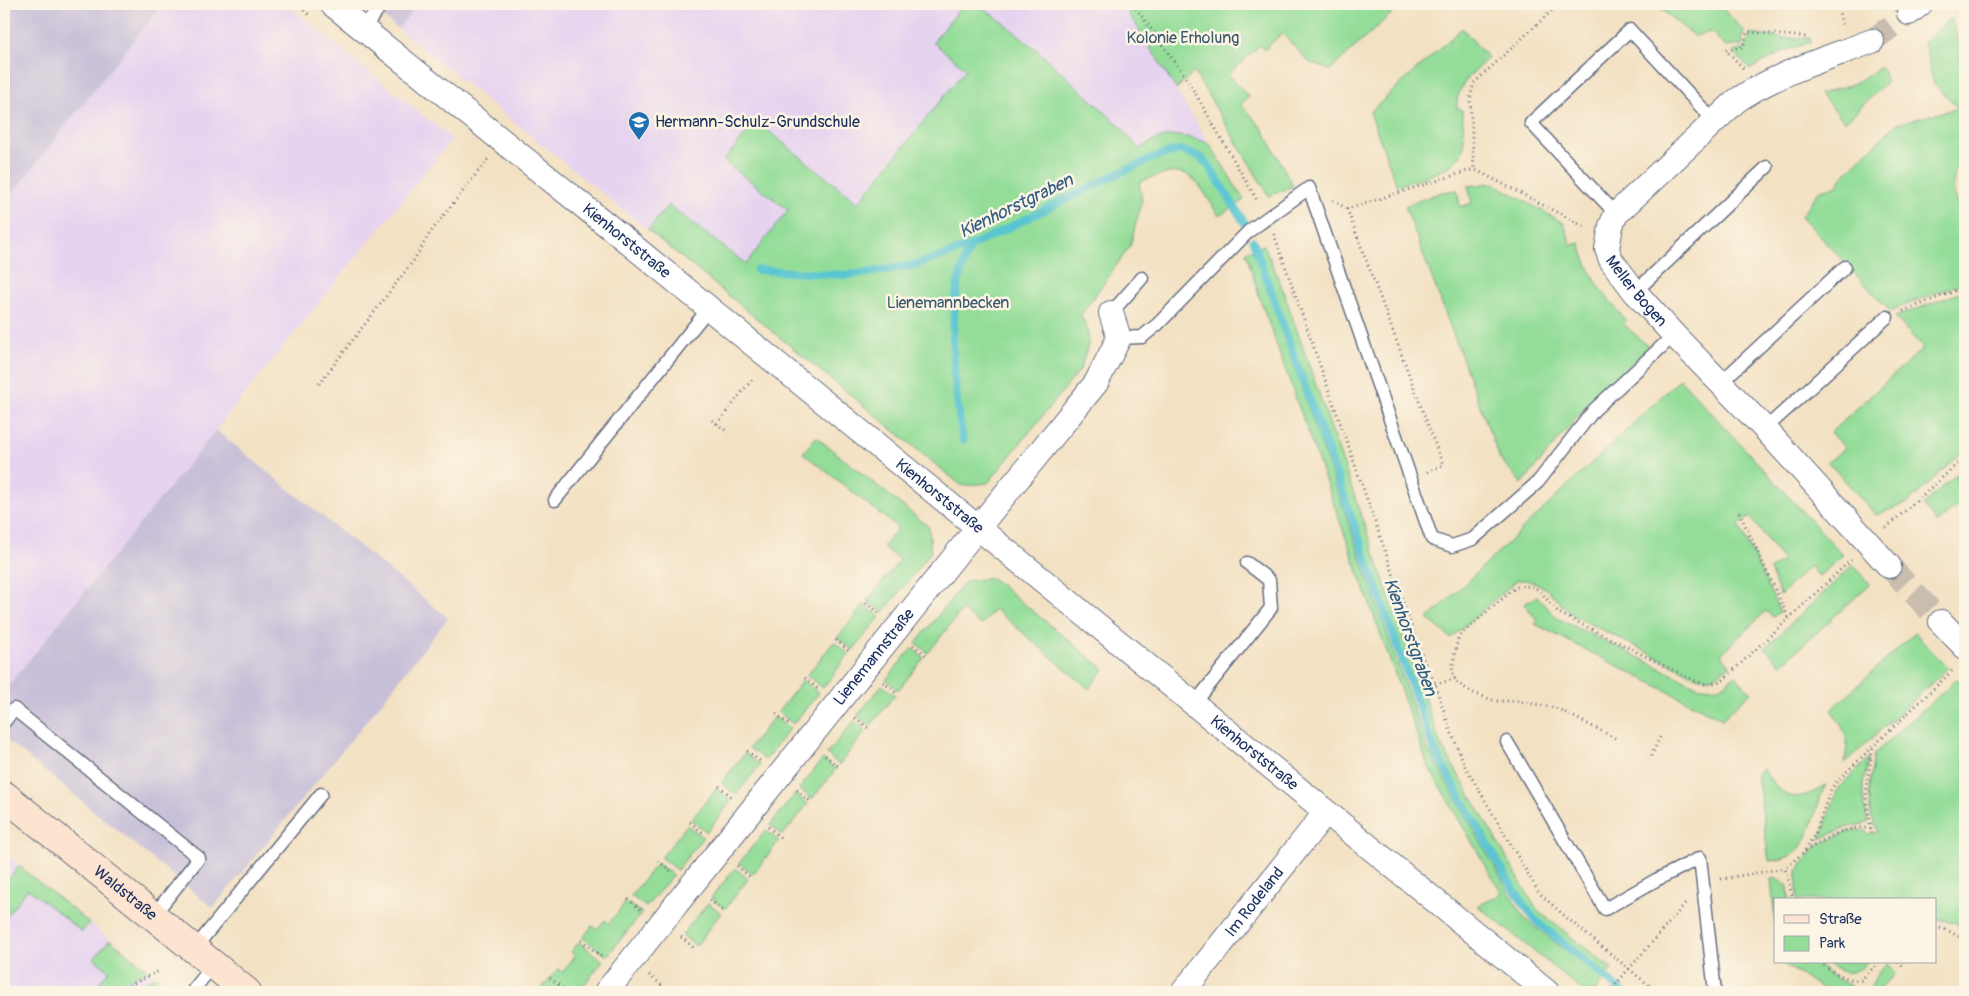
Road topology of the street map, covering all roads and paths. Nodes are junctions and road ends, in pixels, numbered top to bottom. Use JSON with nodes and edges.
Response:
{"nodes":[{"id":1,"x":332,"y":4,"type":"edge"},
{"id":2,"x":382,"y":4,"type":"edge"},
{"id":3,"x":1132,"y":4,"type":"edge"},
{"id":4,"x":1559,"y":4,"type":"edge"},
{"id":5,"x":1837,"y":4,"type":"edge"},
{"id":6,"x":363,"y":29,"type":"junction"},
{"id":7,"x":1844,"y":30,"type":"dead end"},
{"id":8,"x":1814,"y":38,"type":"dead end"},
{"id":9,"x":1872,"y":41,"type":"tunnel mouth"},
{"id":10,"x":1749,"y":73,"type":"dead end"},
{"id":11,"x":1714,"y":121,"type":"junction"},
{"id":12,"x":488,"y":159,"type":"dead end"},
{"id":13,"x":1965,"y":165,"type":"edge"},
{"id":14,"x":1767,"y":167,"type":"dead end"},
{"id":15,"x":1474,"y":169,"type":"junction"},
{"id":16,"x":1965,"y":204,"type":"edge"},
{"id":17,"x":1616,"y":214,"type":"junction"},
{"id":18,"x":1268,"y":217,"type":"junction"},
{"id":19,"x":1585,"y":227,"type":"dead end"},
{"id":20,"x":1845,"y":267,"type":"dead end"},
{"id":21,"x":1142,"y":278,"type":"dead end"},
{"id":22,"x":1965,"y":287,"type":"edge"},
{"id":23,"x":1636,"y":292,"type":"junction"},
{"id":24,"x":709,"y":308,"type":"junction"},
{"id":25,"x":1111,"y":313,"type":"joint"},
{"id":26,"x":1887,"y":317,"type":"joint"},
{"id":27,"x":1674,"y":335,"type":"junction"},
{"id":28,"x":1119,"y":338,"type":"junction"},
{"id":29,"x":754,"y":376,"type":"dead end"},
{"id":30,"x":1720,"y":383,"type":"junction"},
{"id":31,"x":319,"y":384,"type":"dead end"},
{"id":32,"x":712,"y":420,"type":"dead end"},
{"id":33,"x":717,"y":424,"type":"junction"},
{"id":34,"x":1764,"y":429,"type":"junction"},
{"id":35,"x":725,"y":430,"type":"dead end"},
{"id":36,"x":1965,"y":457,"type":"edge"},
{"id":37,"x":1410,"y":480,"type":"junction"},
{"id":38,"x":555,"y":500,"type":"dead end"},
{"id":39,"x":1739,"y":512,"type":"dead end"},
{"id":40,"x":978,"y":528,"type":"junction"},
{"id":41,"x":1882,"y":532,"type":"dead end"},
{"id":42,"x":1854,"y":558,"type":"dead end"},
{"id":43,"x":1248,"y":564,"type":"dead end"},
{"id":44,"x":1889,"y":566,"type":"tunnel mouth"},
{"id":45,"x":866,"y":603,"type":"dead end"},
{"id":46,"x":883,"y":617,"type":"dead end"},
{"id":47,"x":1789,"y":619,"type":"junction"},
{"id":48,"x":1941,"y":622,"type":"tunnel mouth"},
{"id":49,"x":836,"y":640,"type":"dead end"},
{"id":50,"x":910,"y":643,"type":"dead end"},
{"id":51,"x":1965,"y":647,"type":"edge"},
{"id":52,"x":853,"y":654,"type":"dead end"},
{"id":53,"x":926,"y":656,"type":"dead end"},
{"id":54,"x":1954,"y":669,"type":"dead end"},
{"id":55,"x":805,"y":678,"type":"dead end"},
{"id":56,"x":1455,"y":679,"type":"junction"},
{"id":57,"x":881,"y":680,"type":"dead end"},
{"id":58,"x":1435,"y":684,"type":"junction"},
{"id":59,"x":822,"y":692,"type":"dead end"},
{"id":60,"x":896,"y":693,"type":"dead end"},
{"id":61,"x":1194,"y":704,"type":"junction"},
{"id":62,"x":776,"y":714,"type":"dead end"},
{"id":63,"x":852,"y":715,"type":"dead end"},
{"id":64,"x":4,"y":722,"type":"edge"},
{"id":65,"x":793,"y":728,"type":"dead end"},
{"id":66,"x":868,"y":728,"type":"dead end"},
{"id":67,"x":1661,"y":735,"type":"dead end"},
{"id":68,"x":1615,"y":738,"type":"dead end"},
{"id":69,"x":1507,"y":742,"type":"dead end"},
{"id":70,"x":1873,"y":744,"type":"junction"},
{"id":71,"x":747,"y":751,"type":"dead end"},
{"id":72,"x":822,"y":753,"type":"dead end"},
{"id":73,"x":1651,"y":756,"type":"dead end"},
{"id":74,"x":764,"y":764,"type":"dead end"},
{"id":75,"x":838,"y":766,"type":"dead end"},
{"id":76,"x":719,"y":786,"type":"dead end"},
{"id":77,"x":794,"y":788,"type":"dead end"},
{"id":78,"x":321,"y":794,"type":"dead end"},
{"id":79,"x":4,"y":795,"type":"edge"},
{"id":80,"x":736,"y":800,"type":"dead end"},
{"id":81,"x":810,"y":801,"type":"dead end"},
{"id":82,"x":1326,"y":812,"type":"junction"},
{"id":83,"x":690,"y":822,"type":"dead end"},
{"id":84,"x":764,"y":825,"type":"dead end"},
{"id":85,"x":707,"y":836,"type":"dead end"},
{"id":86,"x":781,"y":838,"type":"dead end"},
{"id":87,"x":1804,"y":852,"type":"junction"},
{"id":88,"x":658,"y":861,"type":"dead end"},
{"id":89,"x":734,"y":863,"type":"dead end"},
{"id":90,"x":676,"y":875,"type":"dead end"},
{"id":91,"x":750,"y":877,"type":"dead end"},
{"id":92,"x":706,"y":897,"type":"dead end"},
{"id":93,"x":1792,"y":898,"type":"edge"},
{"id":94,"x":628,"y":899,"type":"dead end"},
{"id":95,"x":723,"y":911,"type":"dead end"},
{"id":96,"x":645,"y":913,"type":"dead end"},
{"id":97,"x":153,"y":916,"type":"junction"},
{"id":98,"x":1936,"y":927,"type":"edge"},
{"id":99,"x":677,"y":934,"type":"dead end"},
{"id":100,"x":581,"y":940,"type":"dead end"},
{"id":101,"x":1965,"y":940,"type":"edge"},
{"id":102,"x":694,"y":948,"type":"dead end"},
{"id":103,"x":204,"y":957,"type":"junction"},
{"id":104,"x":607,"y":961,"type":"dead end"},
{"id":105,"x":1822,"y":964,"type":"edge"},
{"id":106,"x":1877,"y":964,"type":"edge"},
{"id":107,"x":1900,"y":964,"type":"edge"},
{"id":108,"x":1903,"y":967,"type":"dead end"},
{"id":109,"x":1629,"y":969,"type":"junction"},
{"id":110,"x":160,"y":971,"type":"dead end"},
{"id":111,"x":646,"y":972,"type":"dead end"},
{"id":112,"x":550,"y":978,"type":"dead end"},
{"id":113,"x":237,"y":989,"type":"edge"},
{"id":114,"x":116,"y":992,"type":"edge"},
{"id":115,"x":192,"y":992,"type":"edge"},
{"id":116,"x":568,"y":992,"type":"edge"},
{"id":117,"x":606,"y":992,"type":"edge"},
{"id":118,"x":670,"y":992,"type":"edge"},
{"id":119,"x":1184,"y":992,"type":"edge"},
{"id":120,"x":1547,"y":992,"type":"edge"},
{"id":121,"x":1609,"y":992,"type":"edge"},
{"id":122,"x":1657,"y":992,"type":"edge"},
{"id":123,"x":1715,"y":992,"type":"edge"}],
"edges":[{"from":1,"to":6,"type":"street","name":"Kienhorststraße"},
{"from":2,"to":6,"type":"lane"},
{"from":3,"to":18,"type":"path"},
{"from":4,"to":15,"type":"path"},
{"from":5,"to":7,"type":"path"},
{"from":6,"to":24,"type":"street","name":"Kienhorststraße"},
{"from":8,"to":10,"type":"path"},
{"from":9,"to":11,"type":"street"},
{"from":11,"to":17,"type":"street"},
{"from":11,"to":17,"type":"lane"},
{"from":12,"to":31,"type":"path"},
{"from":13,"to":16,"type":"path"},
{"from":14,"to":23,"type":"lane"},
{"from":15,"to":19,"type":"path"},
{"from":15,"to":37,"type":"path"},
{"from":17,"to":23,"type":"street","name":"Meller Bogen"},
{"from":18,"to":28,"type":"lane"},
{"from":18,"to":37,"type":"lane"},
{"from":18,"to":58,"type":"path"},
{"from":20,"to":30,"type":"lane"},
{"from":21,"to":25,"type":"lane"},
{"from":22,"to":26,"type":"path"},
{"from":23,"to":27,"type":"street","name":"Meller Bogen"},
{"from":24,"to":38,"type":"lane"},
{"from":24,"to":40,"type":"street","name":"Kienhorststraße"},
{"from":25,"to":28,"type":"street"},
{"from":26,"to":34,"type":"lane"},
{"from":27,"to":30,"type":"street","name":"Meller Bogen"},
{"from":27,"to":37,"type":"lane"},
{"from":28,"to":40,"type":"street","name":"Lienemannstraße"},
{"from":29,"to":33,"type":"path"},
{"from":30,"to":34,"type":"street","name":"Meller Bogen"},
{"from":32,"to":33,"type":"path"},
{"from":33,"to":35,"type":"path"},
{"from":34,"to":44,"type":"street","name":"Meller Bogen"},
{"from":36,"to":41,"type":"path"},
{"from":39,"to":47,"type":"path"},
{"from":40,"to":61,"type":"street","name":"Kienhorststraße"},
{"from":40,"to":117,"type":"street","name":"Lienemannstraße"},
{"from":42,"to":47,"type":"path"},
{"from":43,"to":61,"type":"lane"},
{"from":45,"to":46,"type":"path"},
{"from":47,"to":56,"type":"path"},
{"from":48,"to":51,"type":"street"},
{"from":49,"to":52,"type":"path"},
{"from":50,"to":53,"type":"path"},
{"from":54,"to":70,"type":"path"},
{"from":55,"to":59,"type":"path"},
{"from":56,"to":58,"type":"path"},
{"from":56,"to":68,"type":"path"},
{"from":57,"to":60,"type":"path"},
{"from":58,"to":109,"type":"path"},
{"from":61,"to":82,"type":"street","name":"Kienhorststraße"},
{"from":62,"to":65,"type":"path"},
{"from":63,"to":66,"type":"path"},
{"from":64,"to":97,"type":"lane"},
{"from":67,"to":73,"type":"path"},
{"from":69,"to":123,"type":"lane"},
{"from":70,"to":87,"type":"path"},
{"from":70,"to":87,"type":"path"},
{"from":71,"to":74,"type":"path"},
{"from":72,"to":75,"type":"path"},
{"from":76,"to":80,"type":"path"},
{"from":77,"to":81,"type":"path"},
{"from":78,"to":103,"type":"lane"},
{"from":79,"to":97,"type":"main road","name":"Waldstraße"},
{"from":82,"to":119,"type":"street","name":"Im Rodeland"},
{"from":82,"to":120,"type":"street","name":"Kienhorststraße"},
{"from":83,"to":85,"type":"path"},
{"from":84,"to":86,"type":"path"},
{"from":87,"to":93,"type":"path"},
{"from":88,"to":90,"type":"path"},
{"from":89,"to":91,"type":"path"},
{"from":92,"to":95,"type":"path"},
{"from":94,"to":96,"type":"path"},
{"from":97,"to":103,"type":"main road","name":"Waldstraße"},
{"from":98,"to":101,"type":"path"},
{"from":99,"to":102,"type":"path"},
{"from":100,"to":104,"type":"path"},
{"from":103,"to":113,"type":"main road","name":"Waldstraße"},
{"from":103,"to":115,"type":"lane"},
{"from":105,"to":106,"type":"path"},
{"from":107,"to":108,"type":"path"},
{"from":109,"to":121,"type":"path"},
{"from":109,"to":122,"type":"path"},
{"from":110,"to":114,"type":"path"},
{"from":111,"to":118,"type":"path"},
{"from":112,"to":116,"type":"path"}]}
